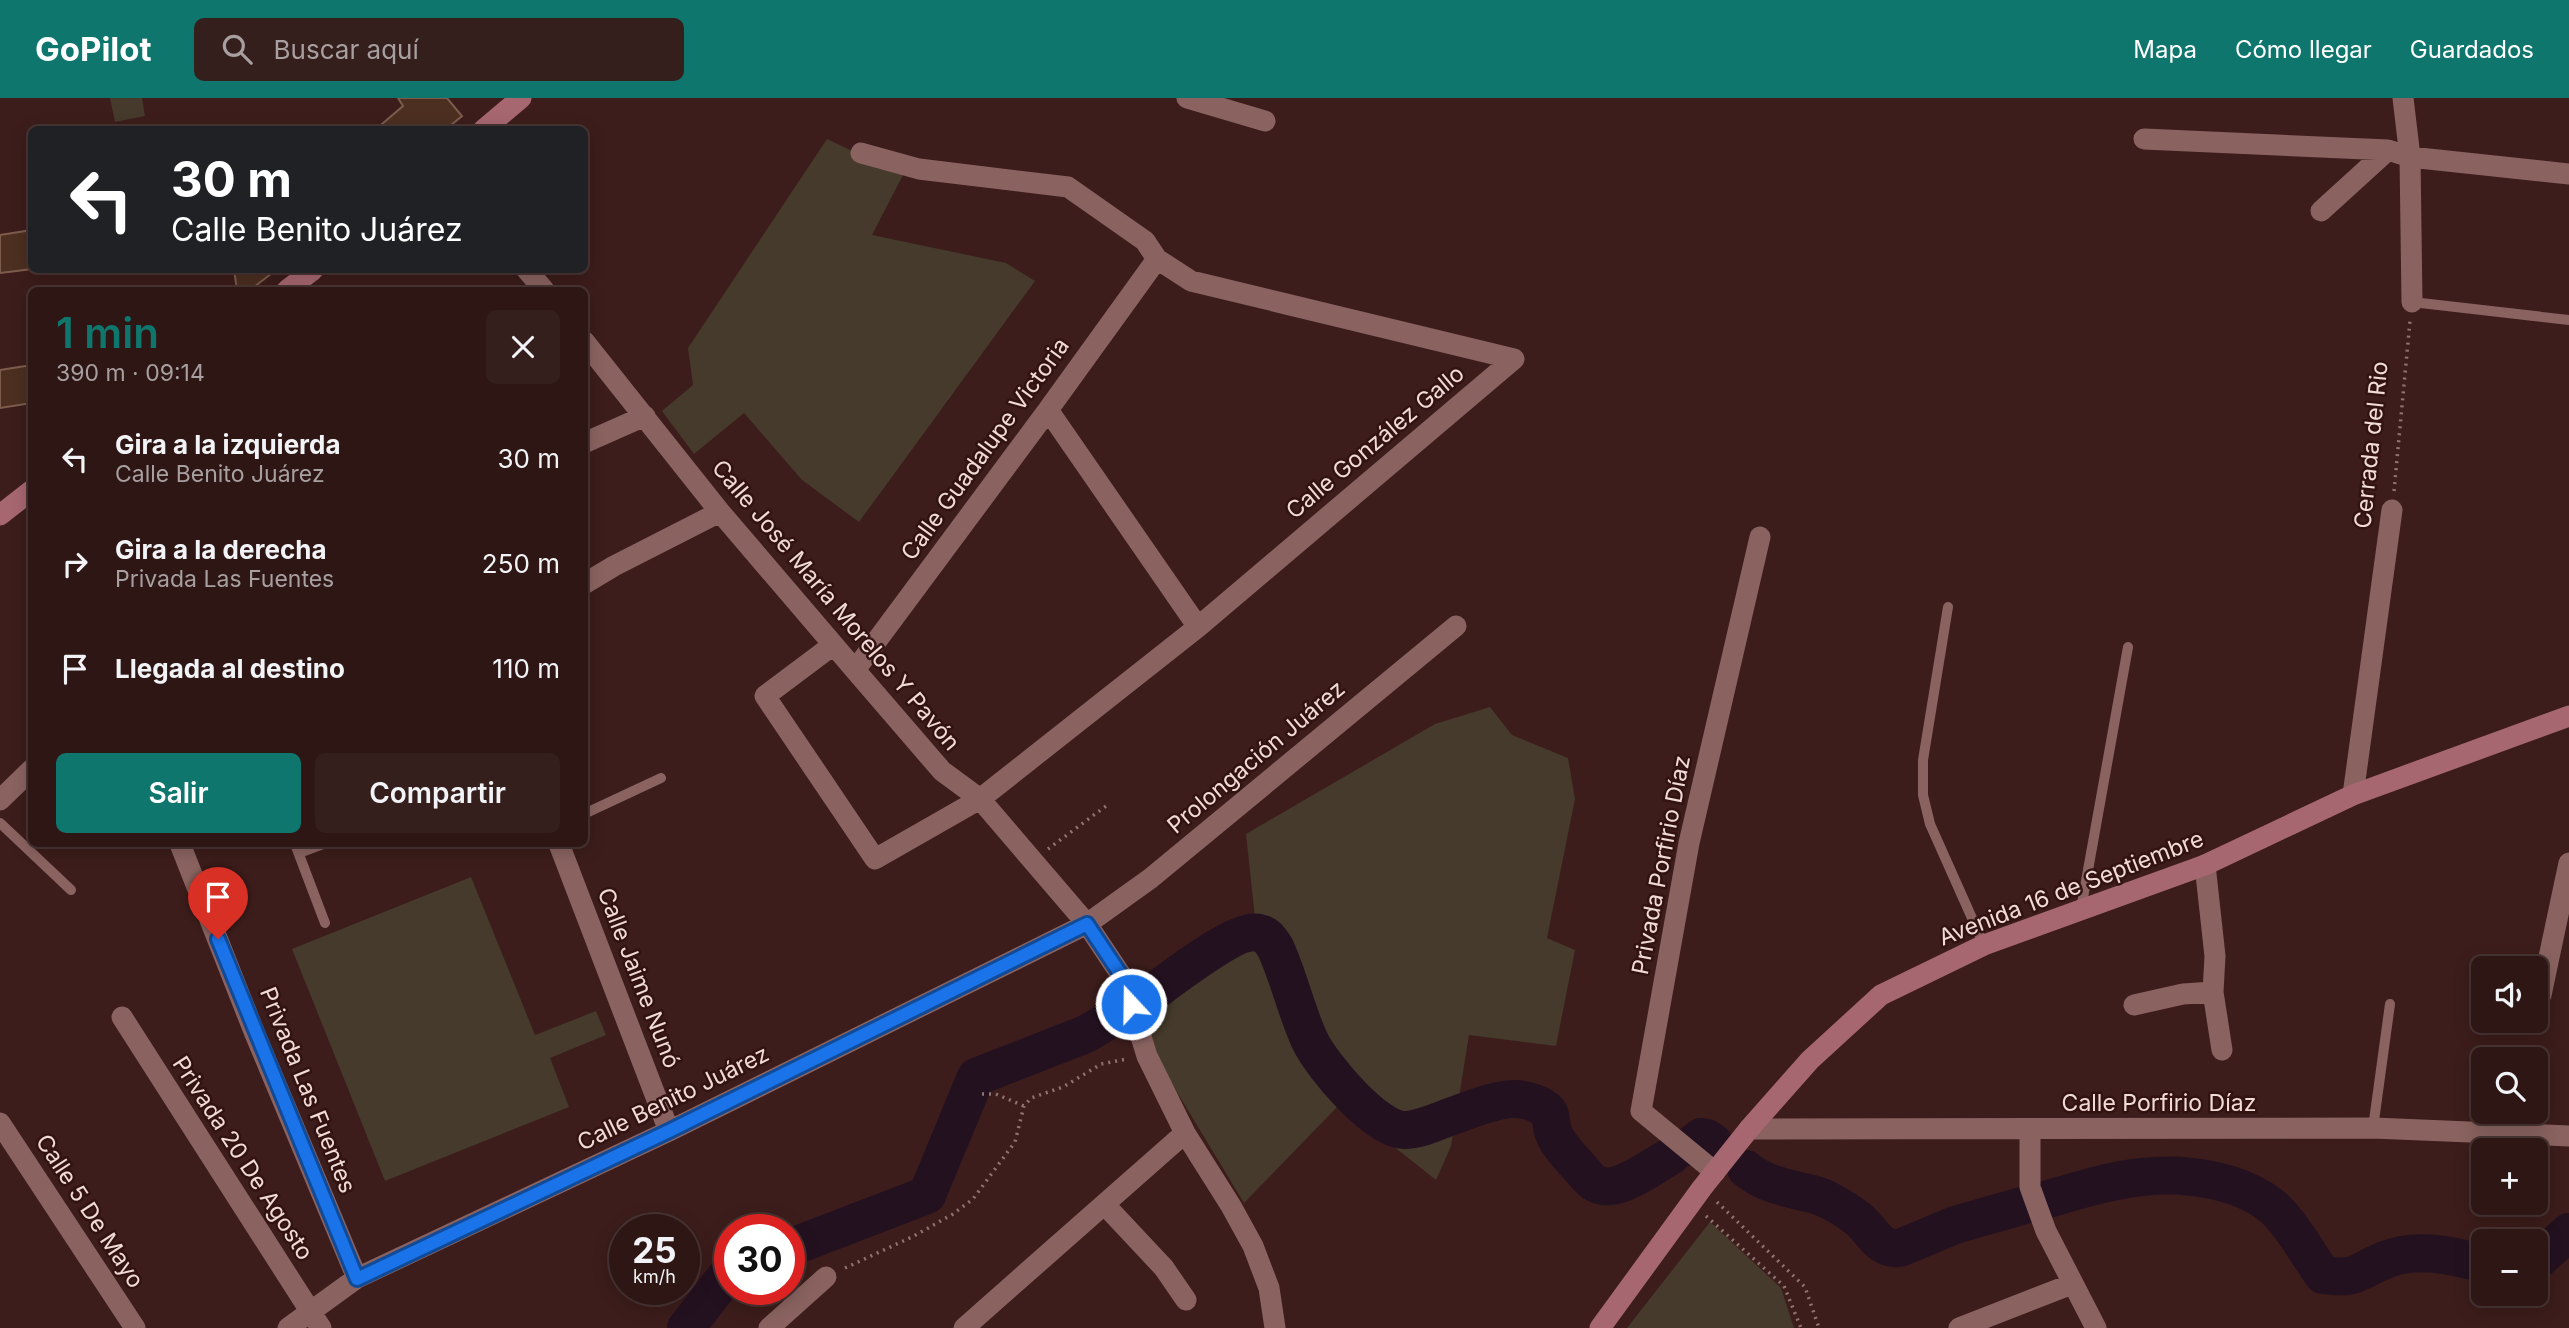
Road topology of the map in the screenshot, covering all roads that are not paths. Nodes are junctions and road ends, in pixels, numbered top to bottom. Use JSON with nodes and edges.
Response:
{"nodes":[{"id":1,"x":521,"y":98,"type":"edge"},
{"id":2,"x":1187,"y":98,"type":"edge"},
{"id":3,"x":2403,"y":98,"type":"edge"},
{"id":4,"x":1265,"y":121,"type":"dead end"},
{"id":5,"x":488,"y":126,"type":"edge"},
{"id":6,"x":2144,"y":139,"type":"dead end"},
{"id":7,"x":2388,"y":150,"type":"junction"},
{"id":8,"x":861,"y":153,"type":"dead end"},
{"id":9,"x":2410,"y":157,"type":"junction"},
{"id":10,"x":2569,"y":174,"type":"edge"},
{"id":11,"x":2321,"y":211,"type":"dead end"},
{"id":12,"x":1157,"y":259,"type":"junction"},
{"id":13,"x":310,"y":273,"type":"edge"},
{"id":14,"x":530,"y":273,"type":"edge"},
{"id":15,"x":293,"y":287,"type":"edge"},
{"id":16,"x":541,"y":287,"type":"edge"},
{"id":17,"x":2412,"y":302,"type":"joint"},
{"id":18,"x":2569,"y":320,"type":"edge"},
{"id":19,"x":588,"y":346,"type":"edge"},
{"id":20,"x":1048,"y":410,"type":"junction"},
{"id":21,"x":645,"y":416,"type":"junction"},
{"id":22,"x":588,"y":441,"type":"edge"},
{"id":23,"x":28,"y":493,"type":"edge"},
{"id":24,"x":2392,"y":510,"type":"road end"},
{"id":25,"x":720,"y":512,"type":"junction"},
{"id":26,"x":0,"y":515,"type":"edge"},
{"id":27,"x":1760,"y":537,"type":"dead end"},
{"id":28,"x":588,"y":582,"type":"edge"},
{"id":29,"x":1948,"y":607,"type":"dead end"},
{"id":30,"x":1456,"y":626,"type":"dead end"},
{"id":31,"x":1198,"y":627,"type":"junction"},
{"id":32,"x":833,"y":645,"type":"junction"},
{"id":33,"x":2128,"y":647,"type":"dead end"},
{"id":34,"x":855,"y":670,"type":"junction"},
{"id":35,"x":2569,"y":716,"type":"edge"},
{"id":36,"x":28,"y":773,"type":"edge"},
{"id":37,"x":661,"y":778,"type":"dead end"},
{"id":38,"x":2353,"y":794,"type":"junction"},
{"id":39,"x":980,"y":799,"type":"junction"},
{"id":40,"x":0,"y":800,"type":"edge"},
{"id":41,"x":588,"y":812,"type":"edge"},
{"id":42,"x":0,"y":823,"type":"edge"},
{"id":43,"x":181,"y":847,"type":"edge"},
{"id":44,"x":560,"y":847,"type":"edge"},
{"id":45,"x":297,"y":848,"type":"edge"},
{"id":46,"x":2569,"y":863,"type":"edge"},
{"id":47,"x":2205,"y":865,"type":"junction"},
{"id":48,"x":71,"y":890,"type":"dead end"},
{"id":49,"x":2081,"y":909,"type":"junction"},
{"id":50,"x":324,"y":923,"type":"dead end"},
{"id":51,"x":1087,"y":924,"type":"junction"},
{"id":52,"x":1984,"y":945,"type":"junction"},
{"id":53,"x":2548,"y":962,"type":"edge"},
{"id":54,"x":2213,"y":992,"type":"junction"},
{"id":55,"x":2390,"y":1003,"type":"dead end"},
{"id":56,"x":2134,"y":1005,"type":"dead end"},
{"id":57,"x":121,"y":1017,"type":"dead end"},
{"id":58,"x":2222,"y":1050,"type":"dead end"},
{"id":59,"x":0,"y":1123,"type":"edge"},
{"id":60,"x":2373,"y":1128,"type":"junction"},
{"id":61,"x":1749,"y":1129,"type":"junction"},
{"id":62,"x":2030,"y":1130,"type":"junction"},
{"id":63,"x":669,"y":1131,"type":"junction"},
{"id":64,"x":1185,"y":1133,"type":"junction"},
{"id":65,"x":2569,"y":1136,"type":"edge"},
{"id":66,"x":1703,"y":1188,"type":"junction"},
{"id":67,"x":1105,"y":1205,"type":"junction"},
{"id":68,"x":826,"y":1277,"type":"road end"},
{"id":69,"x":357,"y":1279,"type":"junction"},
{"id":70,"x":2072,"y":1284,"type":"junction"},
{"id":71,"x":1186,"y":1300,"type":"dead end"},
{"id":72,"x":316,"y":1320,"type":"edge"},
{"id":73,"x":135,"y":1328,"type":"edge"},
{"id":74,"x":288,"y":1328,"type":"edge"},
{"id":75,"x":769,"y":1328,"type":"edge"},
{"id":76,"x":964,"y":1328,"type":"edge"},
{"id":77,"x":1275,"y":1328,"type":"edge"},
{"id":78,"x":1600,"y":1328,"type":"edge"},
{"id":79,"x":1959,"y":1328,"type":"edge"},
{"id":80,"x":2096,"y":1328,"type":"edge"}],
"edges":[{"from":1,"to":5,"type":"main road"},
{"from":2,"to":4,"type":"street"},
{"from":3,"to":9,"type":"street"},
{"from":6,"to":7,"type":"street"},
{"from":7,"to":9,"type":"street"},
{"from":7,"to":11,"type":"street"},
{"from":8,"to":12,"type":"street"},
{"from":9,"to":10,"type":"street"},
{"from":9,"to":17,"type":"street"},
{"from":12,"to":20,"type":"street","name":"Calle Guadalupe Victoria"},
{"from":12,"to":31,"type":"street","name":"Calle González Gallo"},
{"from":13,"to":15,"type":"main road"},
{"from":14,"to":16,"type":"street"},
{"from":17,"to":18,"type":"lane"},
{"from":19,"to":21,"type":"street","name":"Calle José María Morelos Y Pavón"},
{"from":20,"to":31,"type":"street"},
{"from":20,"to":34,"type":"street","name":"Calle Guadalupe Victoria"},
{"from":21,"to":22,"type":"street"},
{"from":21,"to":25,"type":"street","name":"Calle José María Morelos Y Pavón"},
{"from":23,"to":26,"type":"main road"},
{"from":24,"to":38,"type":"street","name":"Cerrada del Rio"},
{"from":25,"to":28,"type":"street"},
{"from":25,"to":32,"type":"street","name":"Calle José María Morelos Y Pavón"},
{"from":27,"to":66,"type":"street","name":"Privada Porfirio Díaz"},
{"from":29,"to":52,"type":"lane"},
{"from":30,"to":51,"type":"street","name":"Prolongación Juárez"},
{"from":31,"to":39,"type":"street","name":"Calle González Gallo"},
{"from":32,"to":34,"type":"street","name":"Calle José María Morelos Y Pavón"},
{"from":32,"to":39,"type":"street","name":"Calle González Gallo"},
{"from":33,"to":49,"type":"lane"},
{"from":34,"to":39,"type":"street","name":"Calle José María Morelos Y Pavón"},
{"from":35,"to":38,"type":"main road","name":"Avenida 16 de Septiembre"},
{"from":36,"to":40,"type":"street"},
{"from":37,"to":41,"type":"lane"},
{"from":38,"to":47,"type":"main road","name":"Avenida 16 de Septiembre"},
{"from":39,"to":51,"type":"street","name":"Calle José María Morelos Y Pavón"},
{"from":42,"to":48,"type":"lane"},
{"from":43,"to":69,"type":"street","name":"Privada Las Fuentes"},
{"from":44,"to":63,"type":"street","name":"Calle Jaime Nunó"},
{"from":45,"to":50,"type":"lane"},
{"from":46,"to":53,"type":"street"},
{"from":47,"to":49,"type":"main road","name":"Avenida 16 de Septiembre"},
{"from":47,"to":54,"type":"street"},
{"from":49,"to":52,"type":"main road","name":"Avenida 16 de Septiembre"},
{"from":51,"to":63,"type":"street","name":"Calle Benito Juárez"},
{"from":51,"to":64,"type":"street"},
{"from":52,"to":61,"type":"main road","name":"Avenida 16 de Septiembre"},
{"from":54,"to":56,"type":"street"},
{"from":54,"to":58,"type":"street"},
{"from":55,"to":60,"type":"lane"},
{"from":57,"to":72,"type":"street","name":"Privada 20 De Agosto"},
{"from":59,"to":73,"type":"street","name":"Calle 5 De Mayo"},
{"from":60,"to":62,"type":"street","name":"Calle Porfirio Díaz"},
{"from":60,"to":65,"type":"street","name":"Calle Porfirio Díaz"},
{"from":61,"to":62,"type":"street","name":"Calle Porfirio Díaz"},
{"from":61,"to":66,"type":"main road","name":"Avenida 16 de Septiembre"},
{"from":62,"to":70,"type":"street"},
{"from":63,"to":69,"type":"street","name":"Calle Benito Juárez"},
{"from":64,"to":67,"type":"street"},
{"from":64,"to":77,"type":"street"},
{"from":66,"to":78,"type":"main road","name":"Avenida 16 de Septiembre"},
{"from":67,"to":71,"type":"street"},
{"from":67,"to":76,"type":"street"},
{"from":68,"to":75,"type":"street"},
{"from":69,"to":72,"type":"street","name":"Calle Benito Juárez"},
{"from":70,"to":79,"type":"street"},
{"from":70,"to":80,"type":"street"},
{"from":72,"to":74,"type":"street","name":"Calle Benito Juárez"}]}
